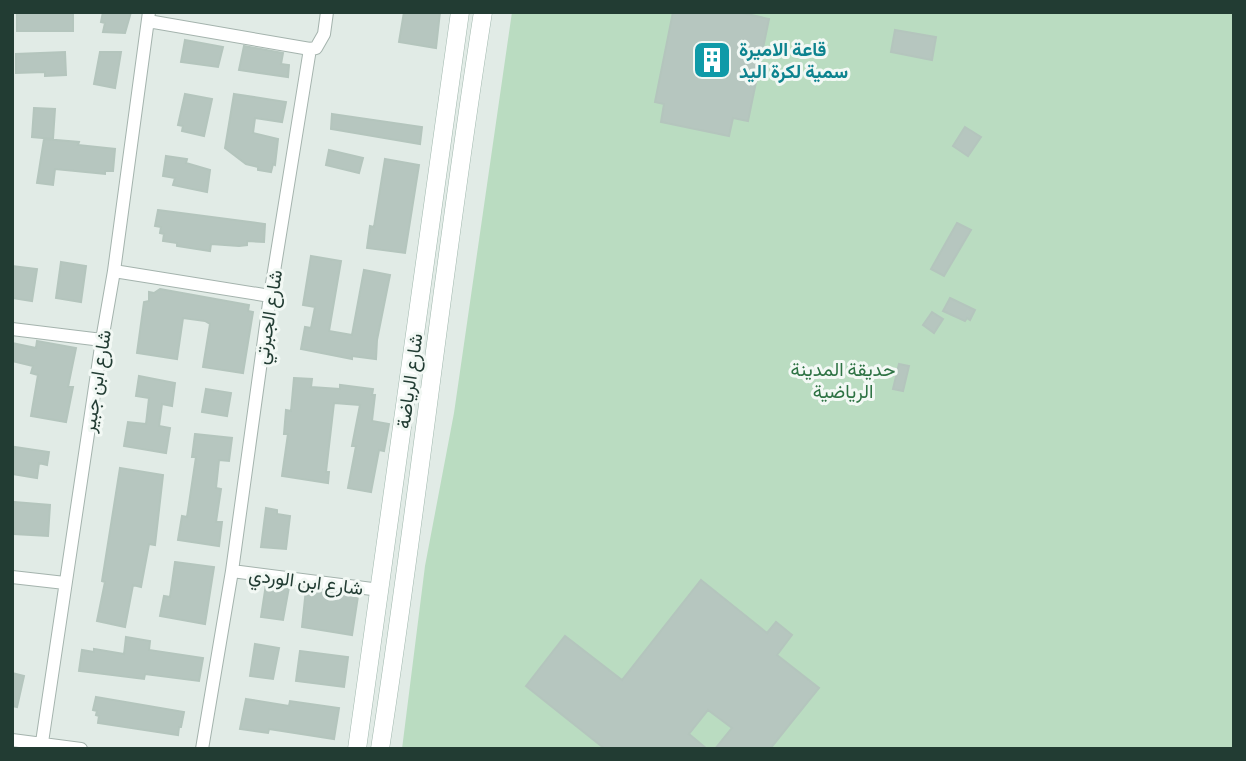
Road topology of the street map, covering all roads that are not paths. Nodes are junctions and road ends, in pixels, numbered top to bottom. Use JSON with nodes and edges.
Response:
{"nodes":[{"id":1,"x":327,"y":12,"type":"edge"},
{"id":2,"x":460,"y":12,"type":"edge"},
{"id":3,"x":483,"y":12,"type":"edge"},
{"id":4,"x":148,"y":16,"type":"edge"},
{"id":5,"x":310,"y":48,"type":"junction"},
{"id":6,"x":438,"y":171,"type":"junction"},
{"id":7,"x":460,"y":174,"type":"junction"},
{"id":8,"x":114,"y":271,"type":"junction"},
{"id":9,"x":270,"y":296,"type":"junction"},
{"id":10,"x":12,"y":329,"type":"edge"},
{"id":11,"x":102,"y":340,"type":"junction"},
{"id":12,"x":232,"y":571,"type":"junction"},
{"id":13,"x":12,"y":577,"type":"edge"},
{"id":14,"x":65,"y":583,"type":"junction"},
{"id":15,"x":380,"y":590,"type":"junction"},
{"id":16,"x":12,"y":740,"type":"edge"},
{"id":17,"x":41,"y":746,"type":"edge"},
{"id":18,"x":81,"y":749,"type":"edge"},
{"id":19,"x":202,"y":749,"type":"edge"},
{"id":20,"x":357,"y":749,"type":"edge"},
{"id":21,"x":380,"y":749,"type":"edge"}],
"edges":[{"from":1,"to":5,"type":"street","name":"شارع الجبرتي"},
{"from":2,"to":6,"type":"main road","name":"شارع الرياضة"},
{"from":3,"to":7,"type":"main road","name":"شارع الرياضة"},
{"from":4,"to":5,"type":"street"},
{"from":4,"to":8,"type":"street","name":"شارع ابن جبير"},
{"from":5,"to":9,"type":"street","name":"شارع الجبرتي"},
{"from":6,"to":7,"type":"main road"},
{"from":6,"to":15,"type":"main road","name":"شارع الرياضة"},
{"from":7,"to":21,"type":"main road","name":"شارع الرياضة"},
{"from":8,"to":9,"type":"street"},
{"from":8,"to":11,"type":"street","name":"شارع ابن جبير"},
{"from":9,"to":12,"type":"street","name":"شارع الجبرتي"},
{"from":10,"to":11,"type":"street"},
{"from":11,"to":14,"type":"street","name":"شارع ابن جبير"},
{"from":12,"to":15,"type":"street","name":"شارع ابن الوردي"},
{"from":12,"to":19,"type":"street","name":"شارع الجبرتي"},
{"from":13,"to":14,"type":"street"},
{"from":14,"to":17,"type":"street","name":"شارع ابن جبير"},
{"from":15,"to":20,"type":"main road","name":"شارع الرياضة"},
{"from":16,"to":17,"type":"street"},
{"from":17,"to":18,"type":"street"}]}
